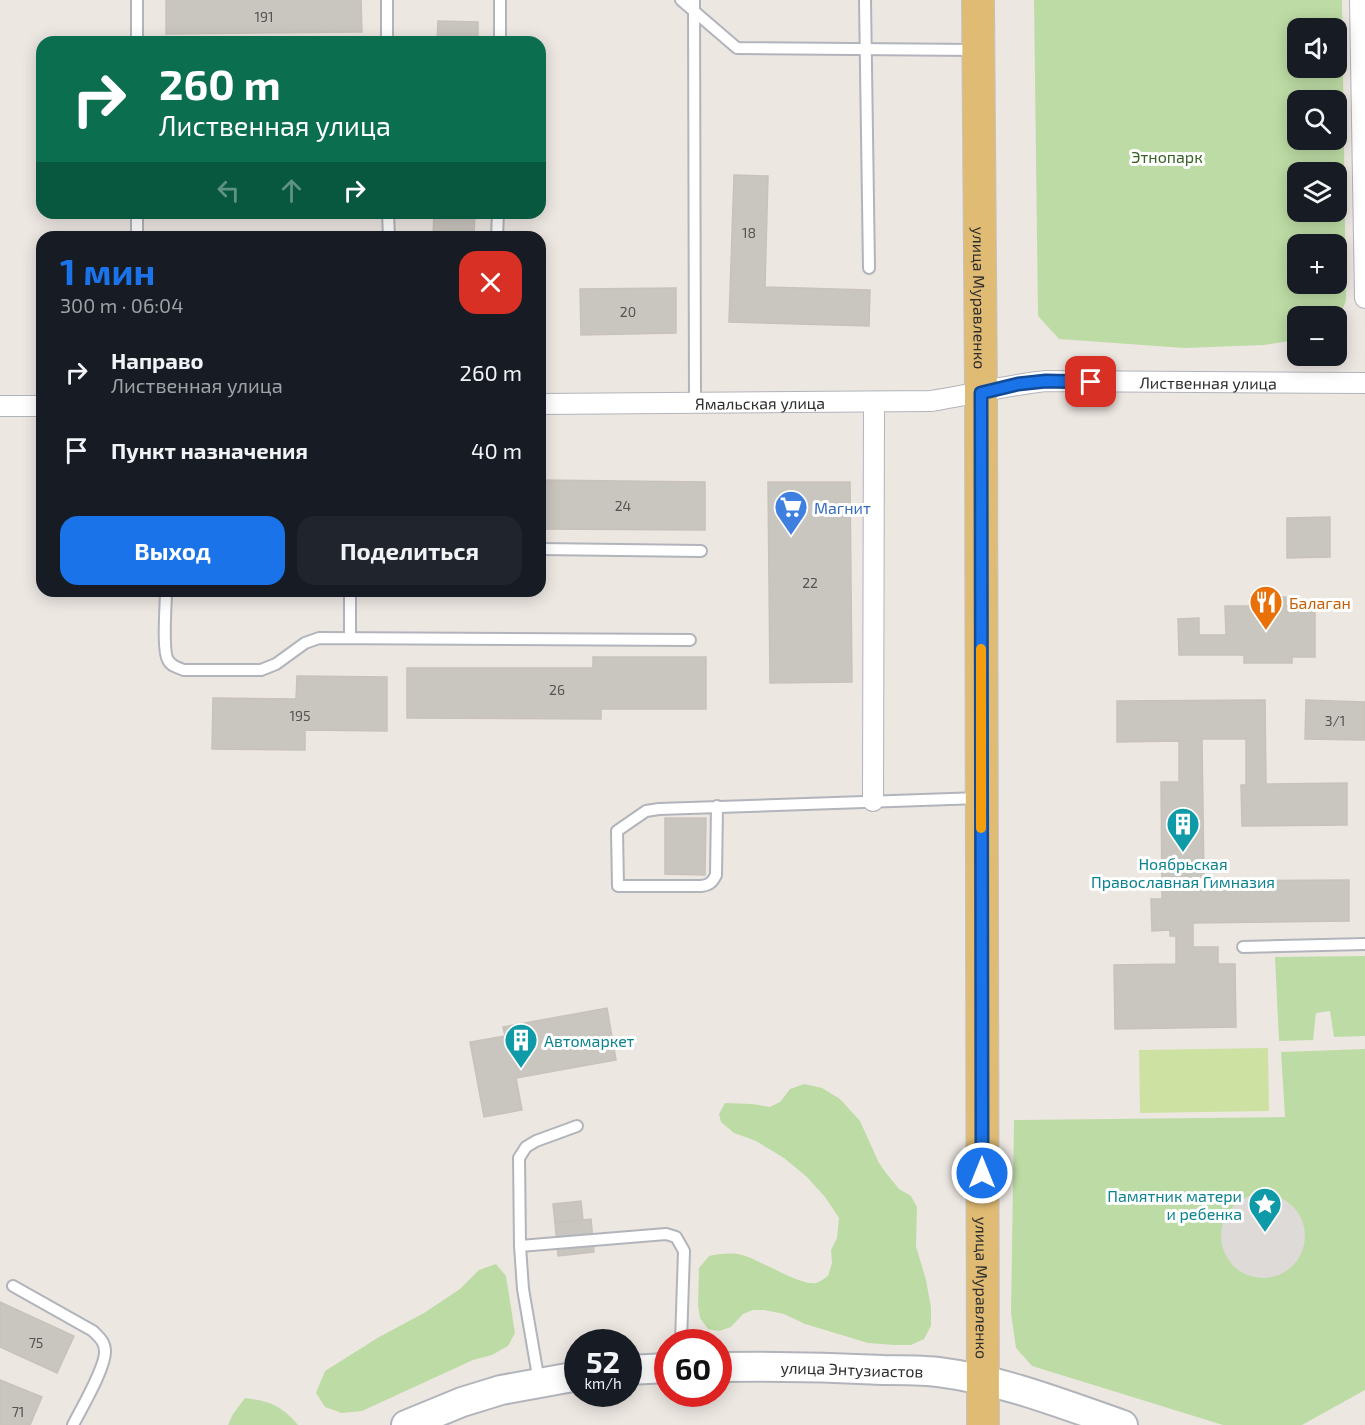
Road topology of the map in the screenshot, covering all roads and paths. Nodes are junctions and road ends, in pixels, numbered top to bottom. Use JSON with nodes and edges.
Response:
{"nodes":[{"id":1,"x":137,"y":0,"type":"edge"},
{"id":2,"x":387,"y":0,"type":"edge"},
{"id":3,"x":500,"y":0,"type":"edge"},
{"id":4,"x":681,"y":0,"type":"edge"},
{"id":5,"x":865,"y":0,"type":"edge"},
{"id":6,"x":978,"y":0,"type":"edge"},
{"id":7,"x":694,"y":6,"type":"edge"},
{"id":8,"x":1362,"y":6,"type":"edge"},
{"id":9,"x":137,"y":36,"type":"edge"},
{"id":10,"x":387,"y":36,"type":"edge"},
{"id":11,"x":500,"y":36,"type":"edge"},
{"id":12,"x":866,"y":49,"type":"junction"},
{"id":13,"x":978,"y":50,"type":"junction"},
{"id":14,"x":1364,"y":192,"type":"edge"},
{"id":15,"x":869,"y":268,"type":"dead end"},
{"id":16,"x":1365,"y":298,"type":"edge"},
{"id":17,"x":1365,"y":383,"type":"edge"},
{"id":18,"x":981,"y":393,"type":"junction"},
{"id":19,"x":874,"y":402,"type":"junction"},
{"id":20,"x":695,"y":403,"type":"junction"},
{"id":21,"x":546,"y":404,"type":"edge"},
{"id":22,"x":0,"y":406,"type":"edge"},
{"id":23,"x":36,"y":406,"type":"edge"},
{"id":24,"x":546,"y":549,"type":"edge"},
{"id":25,"x":701,"y":551,"type":"dead end"},
{"id":26,"x":166,"y":597,"type":"edge"},
{"id":27,"x":350,"y":597,"type":"edge"},
{"id":28,"x":350,"y":637,"type":"junction"},
{"id":29,"x":690,"y":640,"type":"dead end"},
{"id":30,"x":981,"y":798,"type":"junction"},
{"id":31,"x":873,"y":801,"type":"junction"},
{"id":32,"x":717,"y":806,"type":"junction"},
{"id":33,"x":1365,"y":944,"type":"edge"},
{"id":34,"x":1243,"y":947,"type":"dead end"},
{"id":35,"x":576,"y":1126,"type":"dead end"},
{"id":36,"x":520,"y":1246,"type":"junction"},
{"id":37,"x":13,"y":1286,"type":"dead end"},
{"id":38,"x":681,"y":1329,"type":"edge"},
{"id":39,"x":732,"y":1367,"type":"edge"},
{"id":40,"x":564,"y":1378,"type":"edge"},
{"id":41,"x":982,"y":1380,"type":"junction"},
{"id":42,"x":539,"y":1382,"type":"junction"},
{"id":43,"x":74,"y":1425,"type":"edge"},
{"id":44,"x":406,"y":1425,"type":"edge"},
{"id":45,"x":982,"y":1425,"type":"edge"},
{"id":46,"x":1123,"y":1425,"type":"edge"}],
"edges":[{"from":1,"to":9,"type":"lane"},
{"from":2,"to":10,"type":"lane"},
{"from":3,"to":11,"type":"lane"},
{"from":4,"to":7,"type":"lane"},
{"from":5,"to":12,"type":"lane"},
{"from":6,"to":13,"type":"main road","name":"улица Муравленко"},
{"from":7,"to":12,"type":"lane"},
{"from":7,"to":20,"type":"lane"},
{"from":8,"to":14,"type":"street"},
{"from":12,"to":13,"type":"lane"},
{"from":12,"to":15,"type":"lane"},
{"from":13,"to":18,"type":"main road","name":"улица Муравленко"},
{"from":14,"to":16,"type":"street"},
{"from":17,"to":18,"type":"street","name":"Лиственная улица"},
{"from":18,"to":19,"type":"street","name":"Ямальская улица"},
{"from":18,"to":30,"type":"main road","name":"улица Муравленко"},
{"from":19,"to":20,"type":"street","name":"Ямальская улица"},
{"from":19,"to":31,"type":"street"},
{"from":20,"to":21,"type":"street","name":"Ямальская улица"},
{"from":22,"to":23,"type":"street"},
{"from":24,"to":25,"type":"lane"},
{"from":26,"to":28,"type":"lane"},
{"from":27,"to":28,"type":"lane"},
{"from":28,"to":29,"type":"lane"},
{"from":30,"to":31,"type":"lane"},
{"from":30,"to":41,"type":"main road","name":"улица Муравленко"},
{"from":31,"to":32,"type":"lane"},
{"from":32,"to":32,"type":"lane"},
{"from":33,"to":34,"type":"lane"},
{"from":35,"to":36,"type":"lane"},
{"from":36,"to":38,"type":"lane"},
{"from":36,"to":42,"type":"lane"},
{"from":37,"to":43,"type":"lane"},
{"from":39,"to":41,"type":"street","name":"улица Энтузиастов"},
{"from":40,"to":42,"type":"street"},
{"from":41,"to":45,"type":"main road","name":"улица Муравленко"},
{"from":41,"to":46,"type":"street","name":"улица Энтузиастов"},
{"from":42,"to":44,"type":"street"}]}
